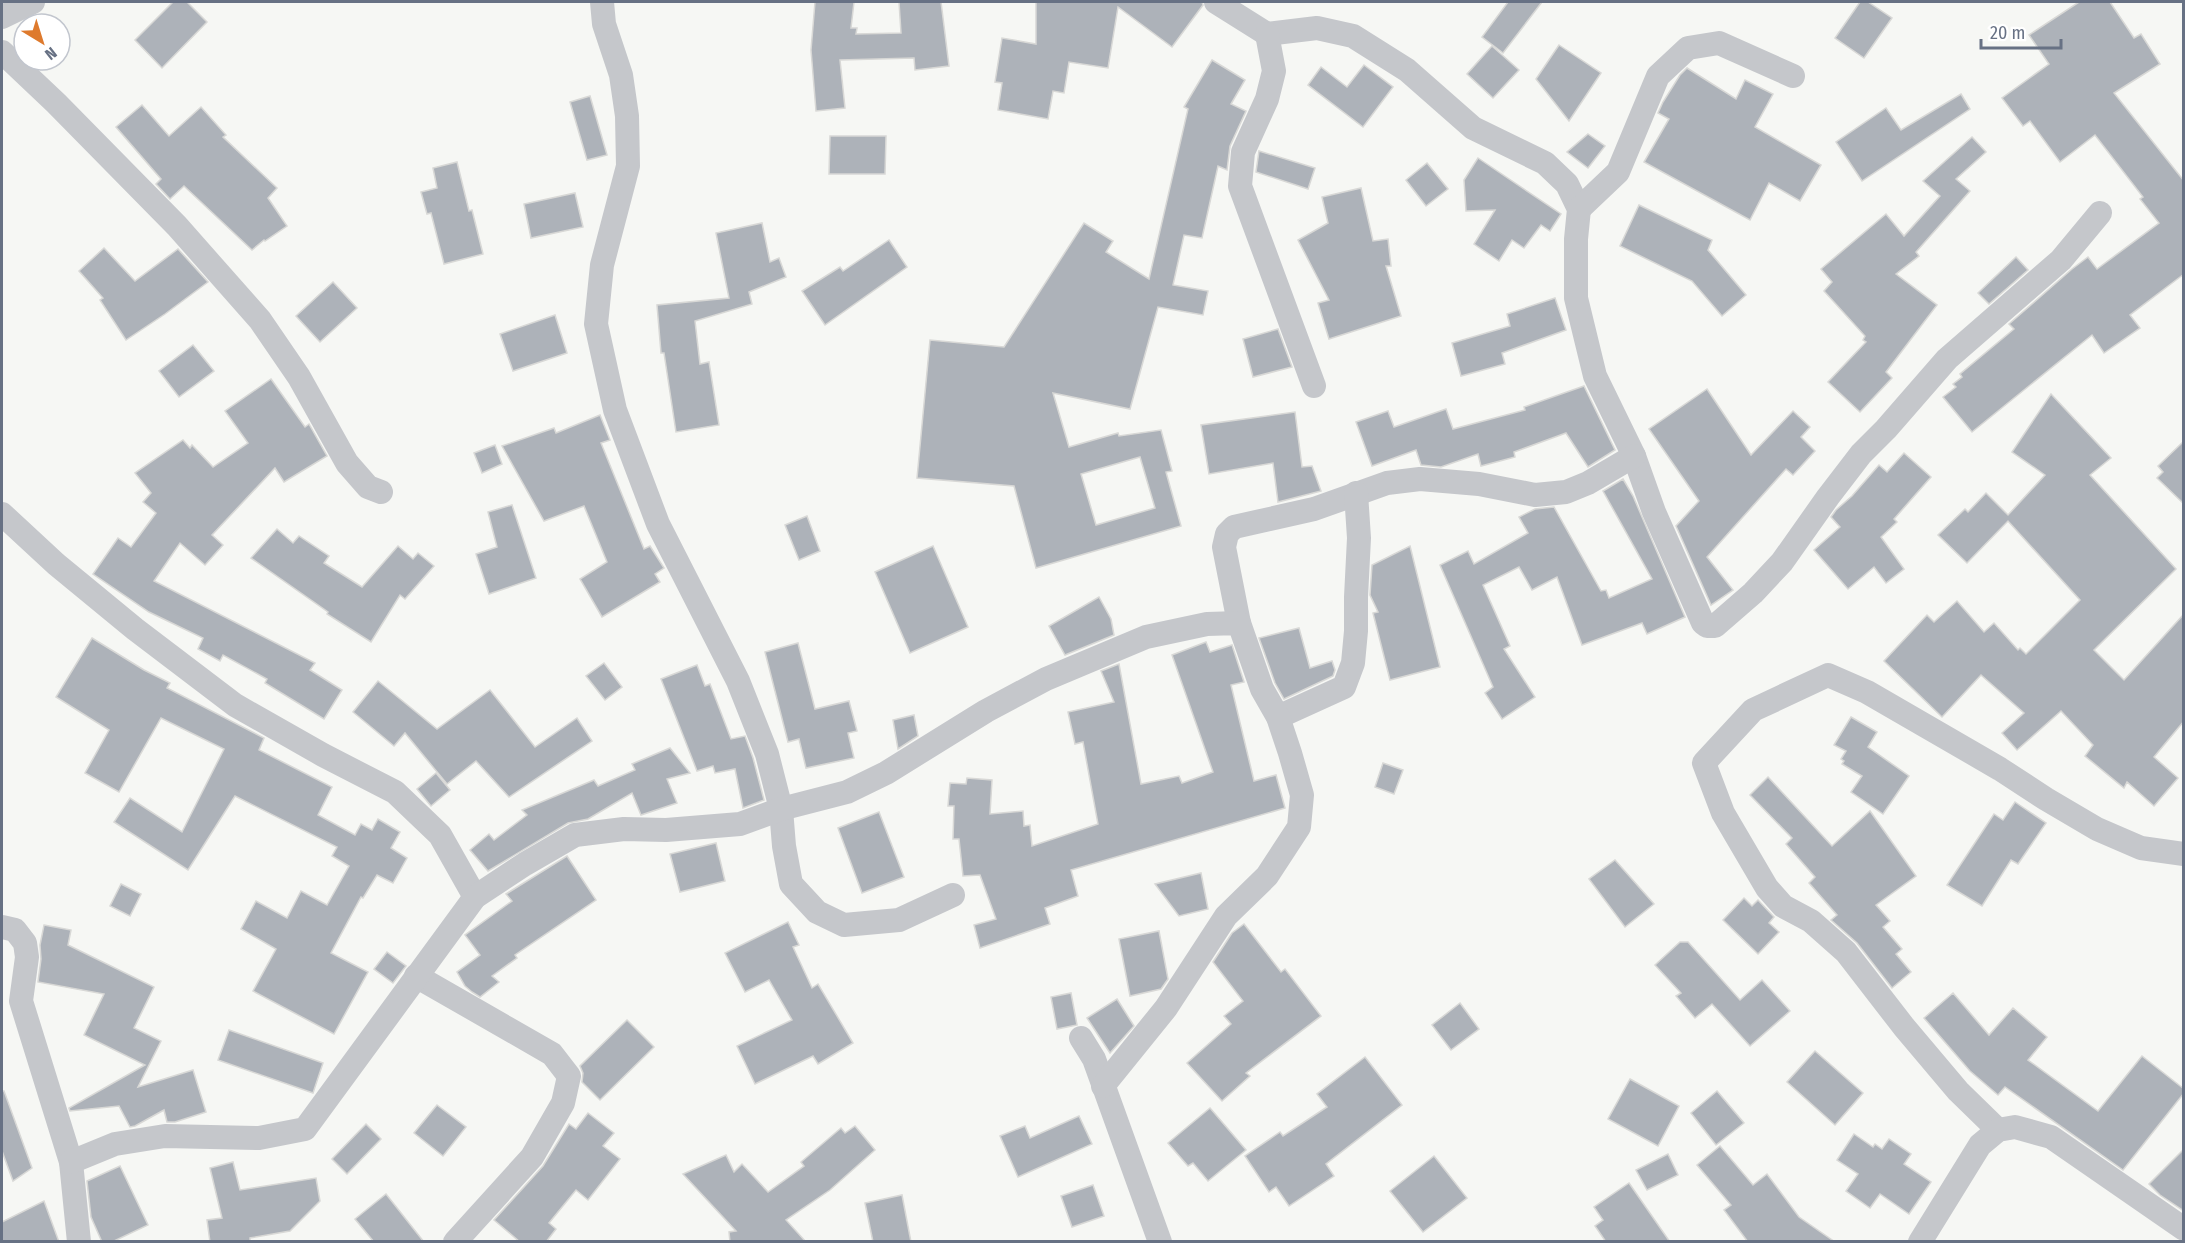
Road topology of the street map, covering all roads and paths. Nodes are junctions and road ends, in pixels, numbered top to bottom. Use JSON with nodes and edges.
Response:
{"nodes":[{"id":1,"x":33,"y":2,"type":"edge"},
{"id":2,"x":602,"y":2,"type":"edge"},
{"id":3,"x":1216,"y":2,"type":"edge"},
{"id":4,"x":2,"y":17,"type":"edge"},
{"id":5,"x":1267,"y":34,"type":"junction"},
{"id":6,"x":2,"y":52,"type":"edge"},
{"id":7,"x":1793,"y":76,"type":"dead end"},
{"id":8,"x":1579,"y":209,"type":"junction"},
{"id":9,"x":2100,"y":213,"type":"dead end"},
{"id":10,"x":1314,"y":386,"type":"dead end"},
{"id":11,"x":1634,"y":456,"type":"junction"},
{"id":12,"x":381,"y":492,"type":"dead end"},
{"id":13,"x":1356,"y":493,"type":"junction"},
{"id":14,"x":2,"y":514,"type":"edge"},
{"id":15,"x":1239,"y":623,"type":"junction"},
{"id":16,"x":1278,"y":717,"type":"junction"},
{"id":17,"x":781,"y":809,"type":"junction"},
{"id":18,"x":2184,"y":854,"type":"edge"},
{"id":19,"x":953,"y":895,"type":"dead end"},
{"id":20,"x":476,"y":897,"type":"junction"},
{"id":21,"x":2,"y":927,"type":"edge"},
{"id":22,"x":416,"y":976,"type":"junction"},
{"id":23,"x":1081,"y":1038,"type":"dead end"},
{"id":24,"x":1103,"y":1086,"type":"junction"},
{"id":25,"x":1998,"y":1130,"type":"junction"},
{"id":26,"x":71,"y":1162,"type":"junction"},
{"id":27,"x":2184,"y":1229,"type":"edge"},
{"id":28,"x":79,"y":1242,"type":"edge"},
{"id":29,"x":455,"y":1242,"type":"edge"},
{"id":30,"x":1160,"y":1242,"type":"edge"},
{"id":31,"x":1920,"y":1242,"type":"edge"}],
"edges":[{"from":1,"to":4,"type":"street"},
{"from":2,"to":17,"type":"street"},
{"from":3,"to":5,"type":"street"},
{"from":5,"to":8,"type":"street"},
{"from":5,"to":10,"type":"street"},
{"from":6,"to":12,"type":"street"},
{"from":7,"to":8,"type":"street"},
{"from":8,"to":11,"type":"street"},
{"from":9,"to":11,"type":"street"},
{"from":11,"to":13,"type":"street"},
{"from":13,"to":15,"type":"street"},
{"from":13,"to":16,"type":"street"},
{"from":14,"to":20,"type":"street"},
{"from":15,"to":16,"type":"street"},
{"from":15,"to":17,"type":"street"},
{"from":16,"to":24,"type":"street"},
{"from":17,"to":19,"type":"street"},
{"from":17,"to":20,"type":"street"},
{"from":18,"to":25,"type":"street"},
{"from":20,"to":22,"type":"street"},
{"from":21,"to":26,"type":"street"},
{"from":22,"to":26,"type":"street"},
{"from":22,"to":29,"type":"street"},
{"from":23,"to":24,"type":"street"},
{"from":24,"to":30,"type":"street"},
{"from":25,"to":27,"type":"street"},
{"from":25,"to":31,"type":"street"},
{"from":26,"to":28,"type":"street"}]}
